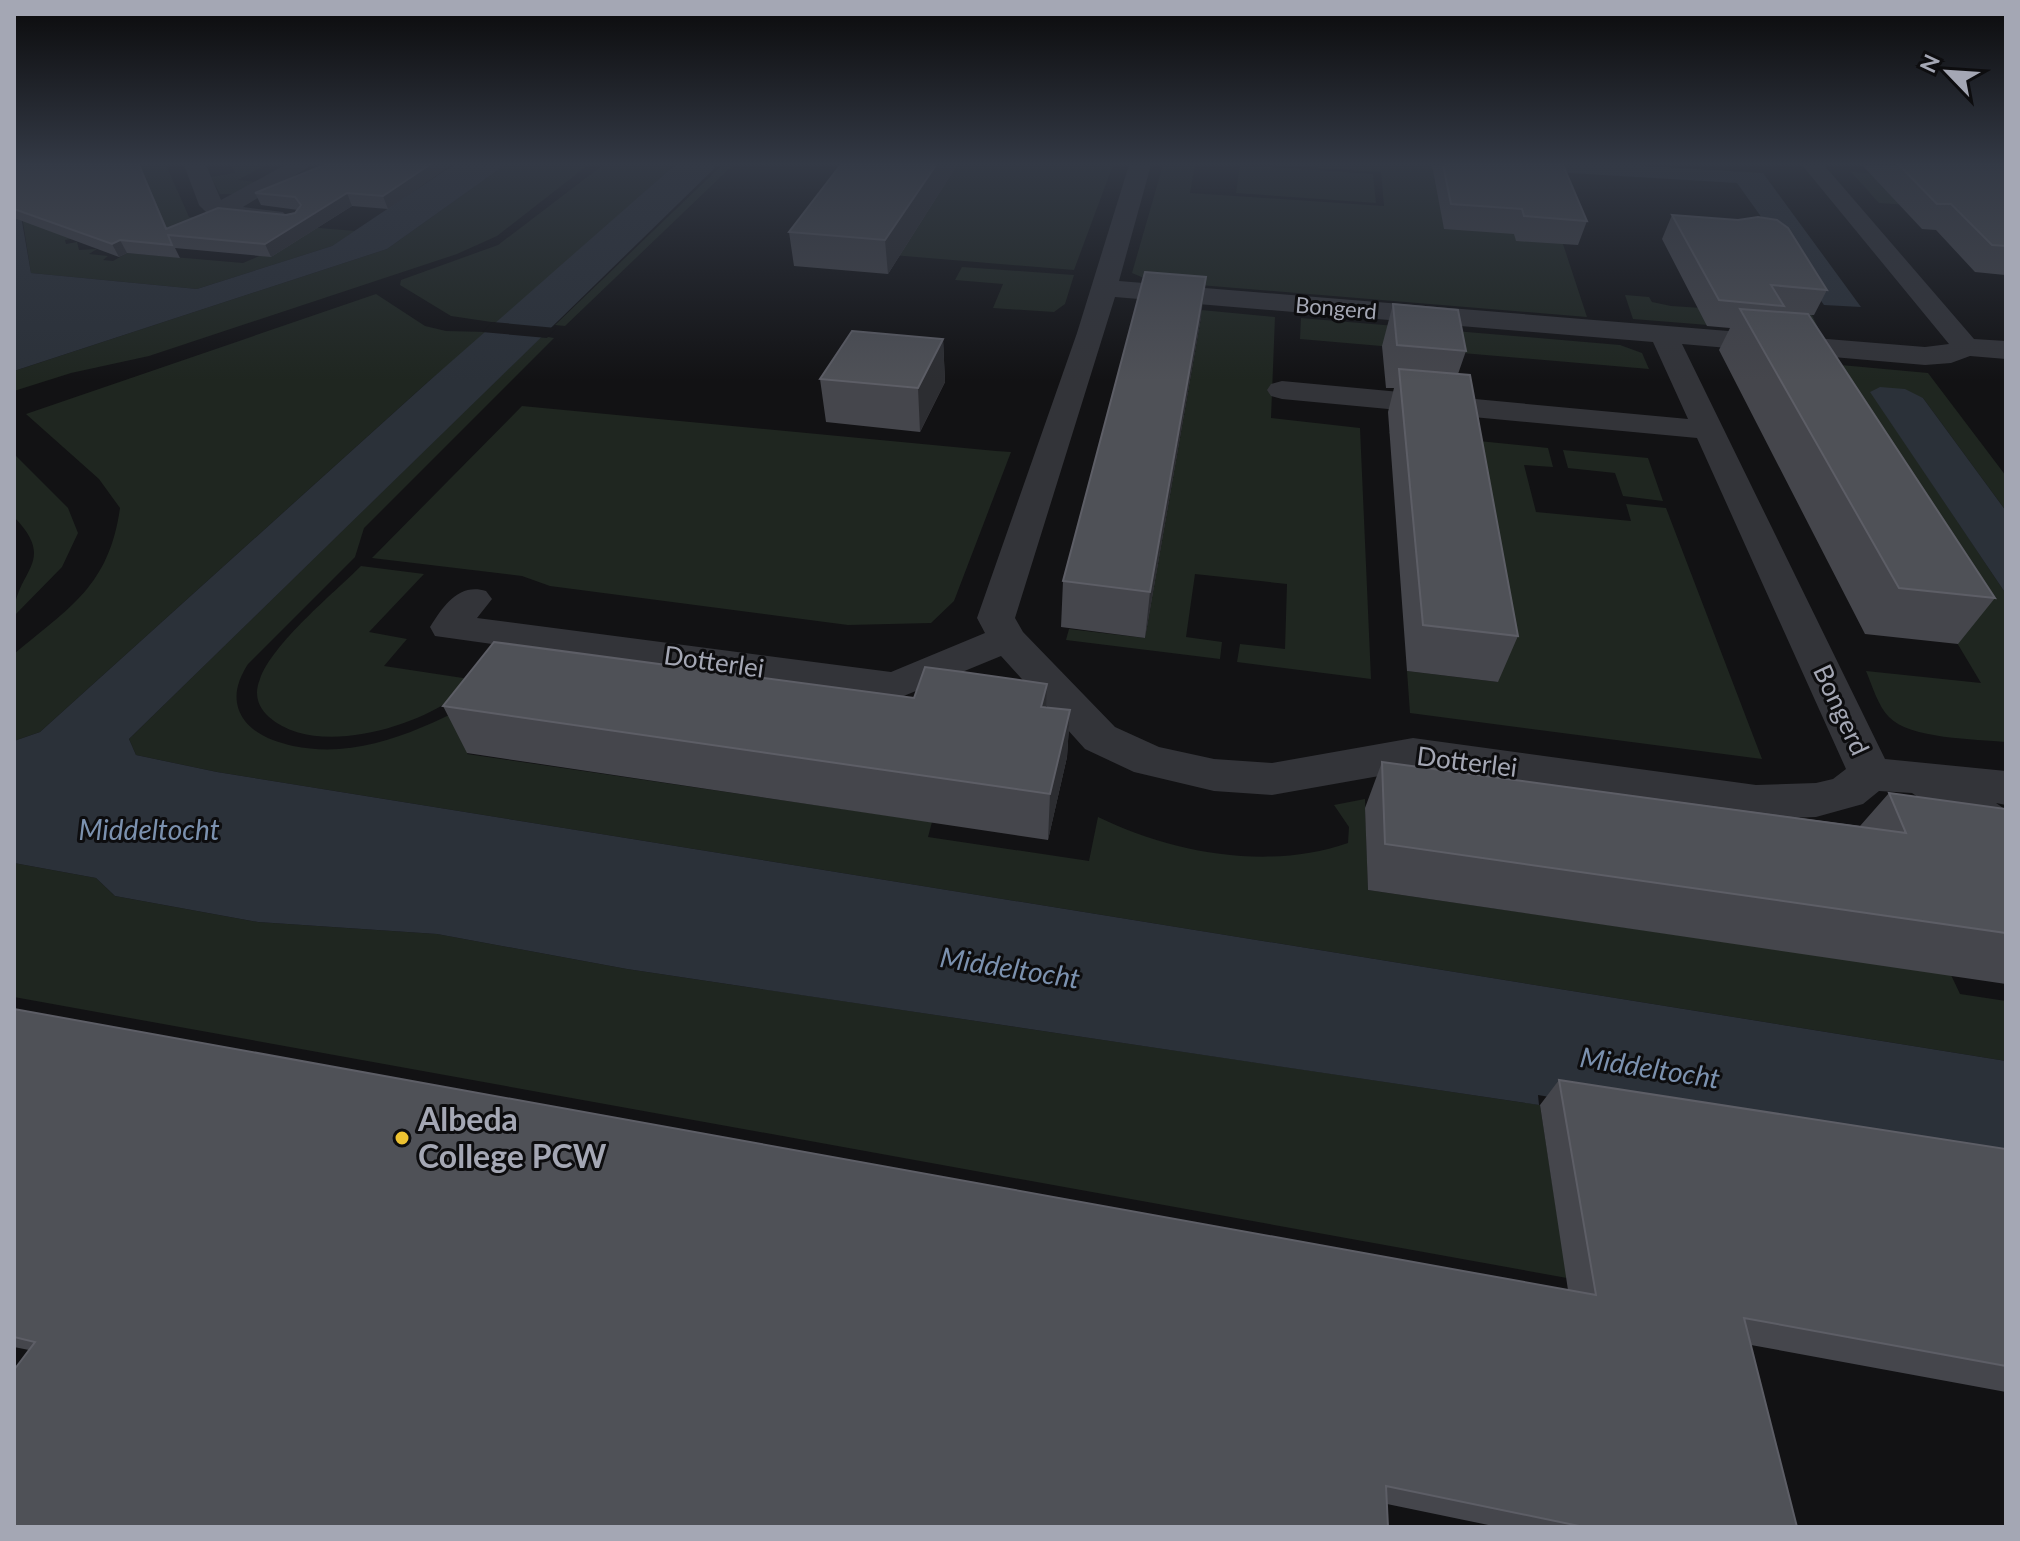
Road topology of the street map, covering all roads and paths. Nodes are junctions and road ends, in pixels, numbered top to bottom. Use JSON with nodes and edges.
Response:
{"nodes":[{"id":1,"x":1119,"y":237,"type":"edge"},
{"id":2,"x":1873,"y":237,"type":"edge"},
{"id":3,"x":1104,"y":288,"type":"junction"},
{"id":4,"x":1664,"y":335,"type":"junction"},
{"id":5,"x":1966,"y":347,"type":"junction"},
{"id":6,"x":2006,"y":350,"type":"edge"},
{"id":7,"x":1282,"y":390,"type":"dead end"},
{"id":8,"x":1709,"y":430,"type":"junction"},
{"id":9,"x":473,"y":599,"type":"dead end"},
{"id":10,"x":1007,"y":639,"type":"junction"},
{"id":11,"x":1870,"y":774,"type":"junction"},
{"id":12,"x":1921,"y":777,"type":"junction"},
{"id":13,"x":2006,"y":788,"type":"edge"},
{"id":14,"x":2006,"y":833,"type":"edge"}],
"edges":[{"from":1,"to":3,"type":"street"},
{"from":2,"to":5,"type":"street"},
{"from":3,"to":4,"type":"street","name":"Bongerd"},
{"from":3,"to":10,"type":"street"},
{"from":4,"to":5,"type":"street","name":"Bongerd"},
{"from":4,"to":8,"type":"street","name":"Bongerd"},
{"from":5,"to":6,"type":"street","name":"Bongerd"},
{"from":7,"to":8,"type":"street"},
{"from":8,"to":11,"type":"street","name":"Bongerd"},
{"from":9,"to":10,"type":"street","name":"Dotterlei"},
{"from":10,"to":11,"type":"street","name":"Dotterlei"},
{"from":11,"to":12,"type":"street"},
{"from":12,"to":13,"type":"street"},
{"from":12,"to":14,"type":"street"}]}
